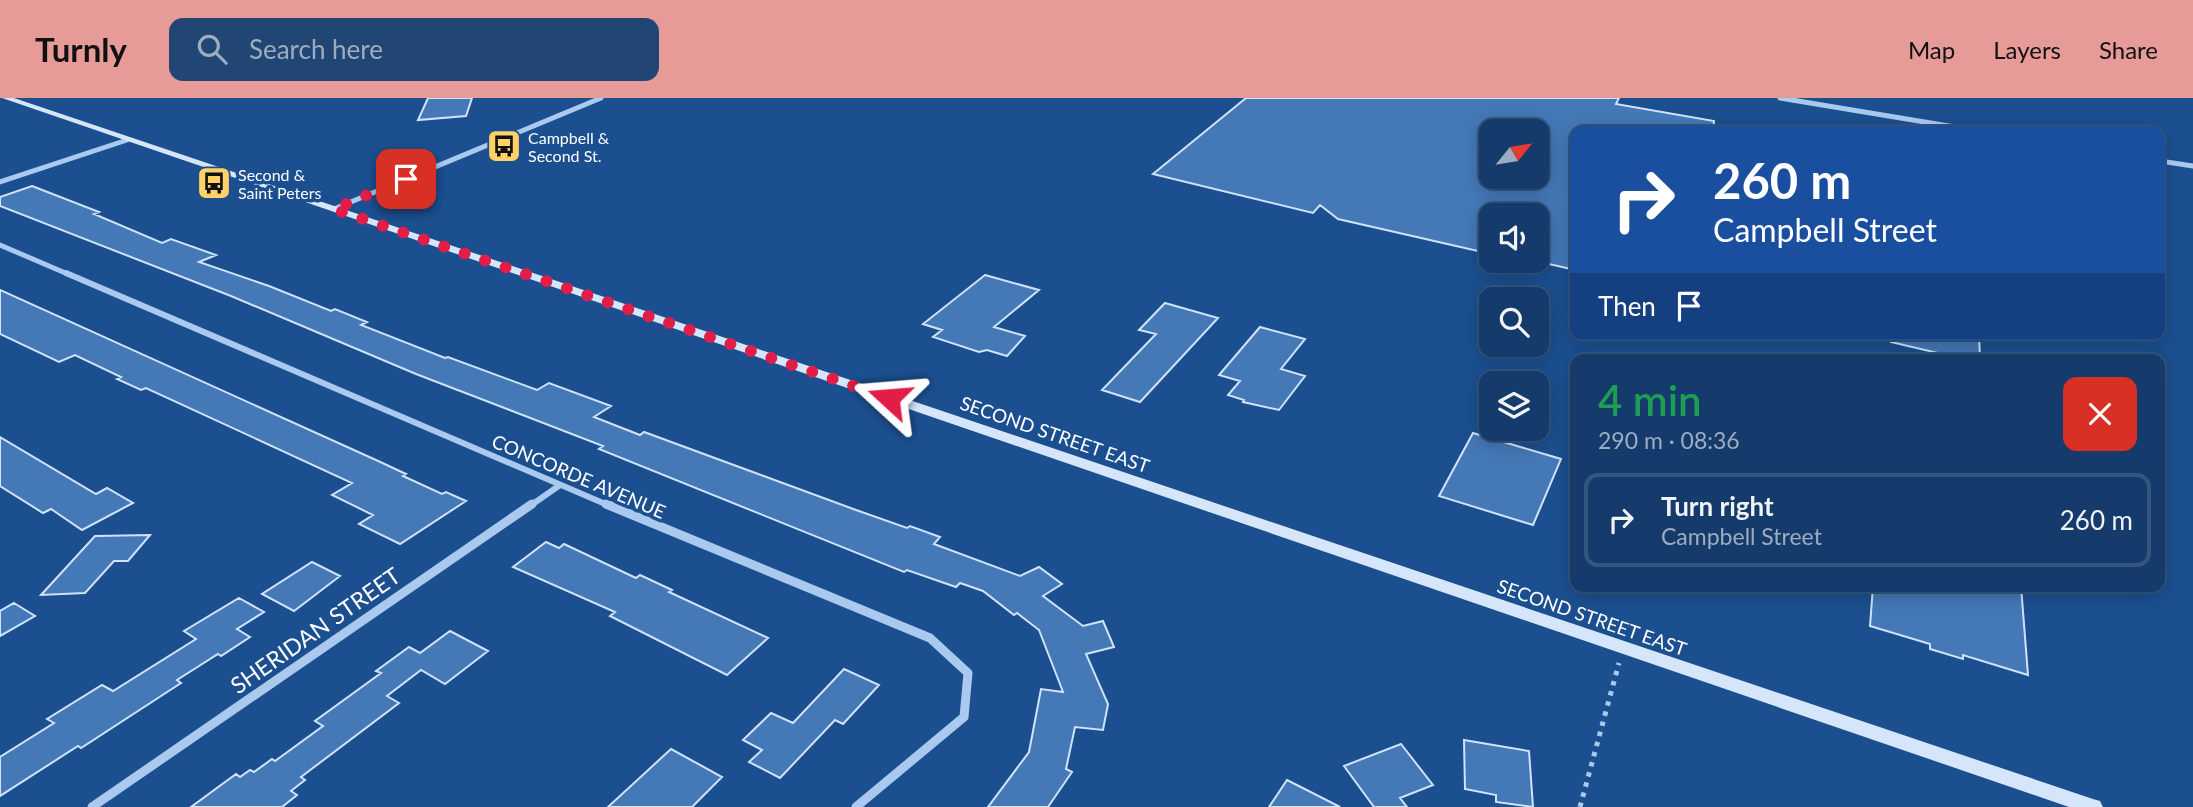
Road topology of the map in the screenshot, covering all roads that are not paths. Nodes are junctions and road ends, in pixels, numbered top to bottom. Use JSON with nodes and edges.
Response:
{"nodes":[{"id":1,"x":6,"y":98,"type":"edge"},
{"id":2,"x":601,"y":98,"type":"edge"},
{"id":3,"x":1780,"y":98,"type":"edge"},
{"id":4,"x":1949,"y":126,"type":"edge"},
{"id":5,"x":127,"y":140,"type":"junction"},
{"id":6,"x":2165,"y":162,"type":"edge"},
{"id":7,"x":2193,"y":166,"type":"edge"},
{"id":8,"x":0,"y":182,"type":"edge"},
{"id":9,"x":334,"y":209,"type":"junction"},
{"id":10,"x":0,"y":245,"type":"edge"},
{"id":11,"x":560,"y":485,"type":"junction"},
{"id":12,"x":92,"y":807,"type":"edge"},
{"id":13,"x":856,"y":807,"type":"edge"},
{"id":14,"x":2093,"y":807,"type":"edge"}],
"edges":[{"from":1,"to":5,"type":"main road","name":"SECOND STREET EAST"},
{"from":2,"to":9,"type":"street"},
{"from":3,"to":4,"type":"street"},
{"from":5,"to":8,"type":"street"},
{"from":5,"to":9,"type":"main road","name":"SECOND STREET EAST"},
{"from":6,"to":7,"type":"street"},
{"from":9,"to":14,"type":"main road","name":"SECOND STREET EAST"},
{"from":10,"to":11,"type":"street","name":"CONCORDE AVENUE"},
{"from":11,"to":12,"type":"street","name":"SHERIDAN STREET"},
{"from":11,"to":13,"type":"street","name":"CONCORDE AVENUE"}]}
